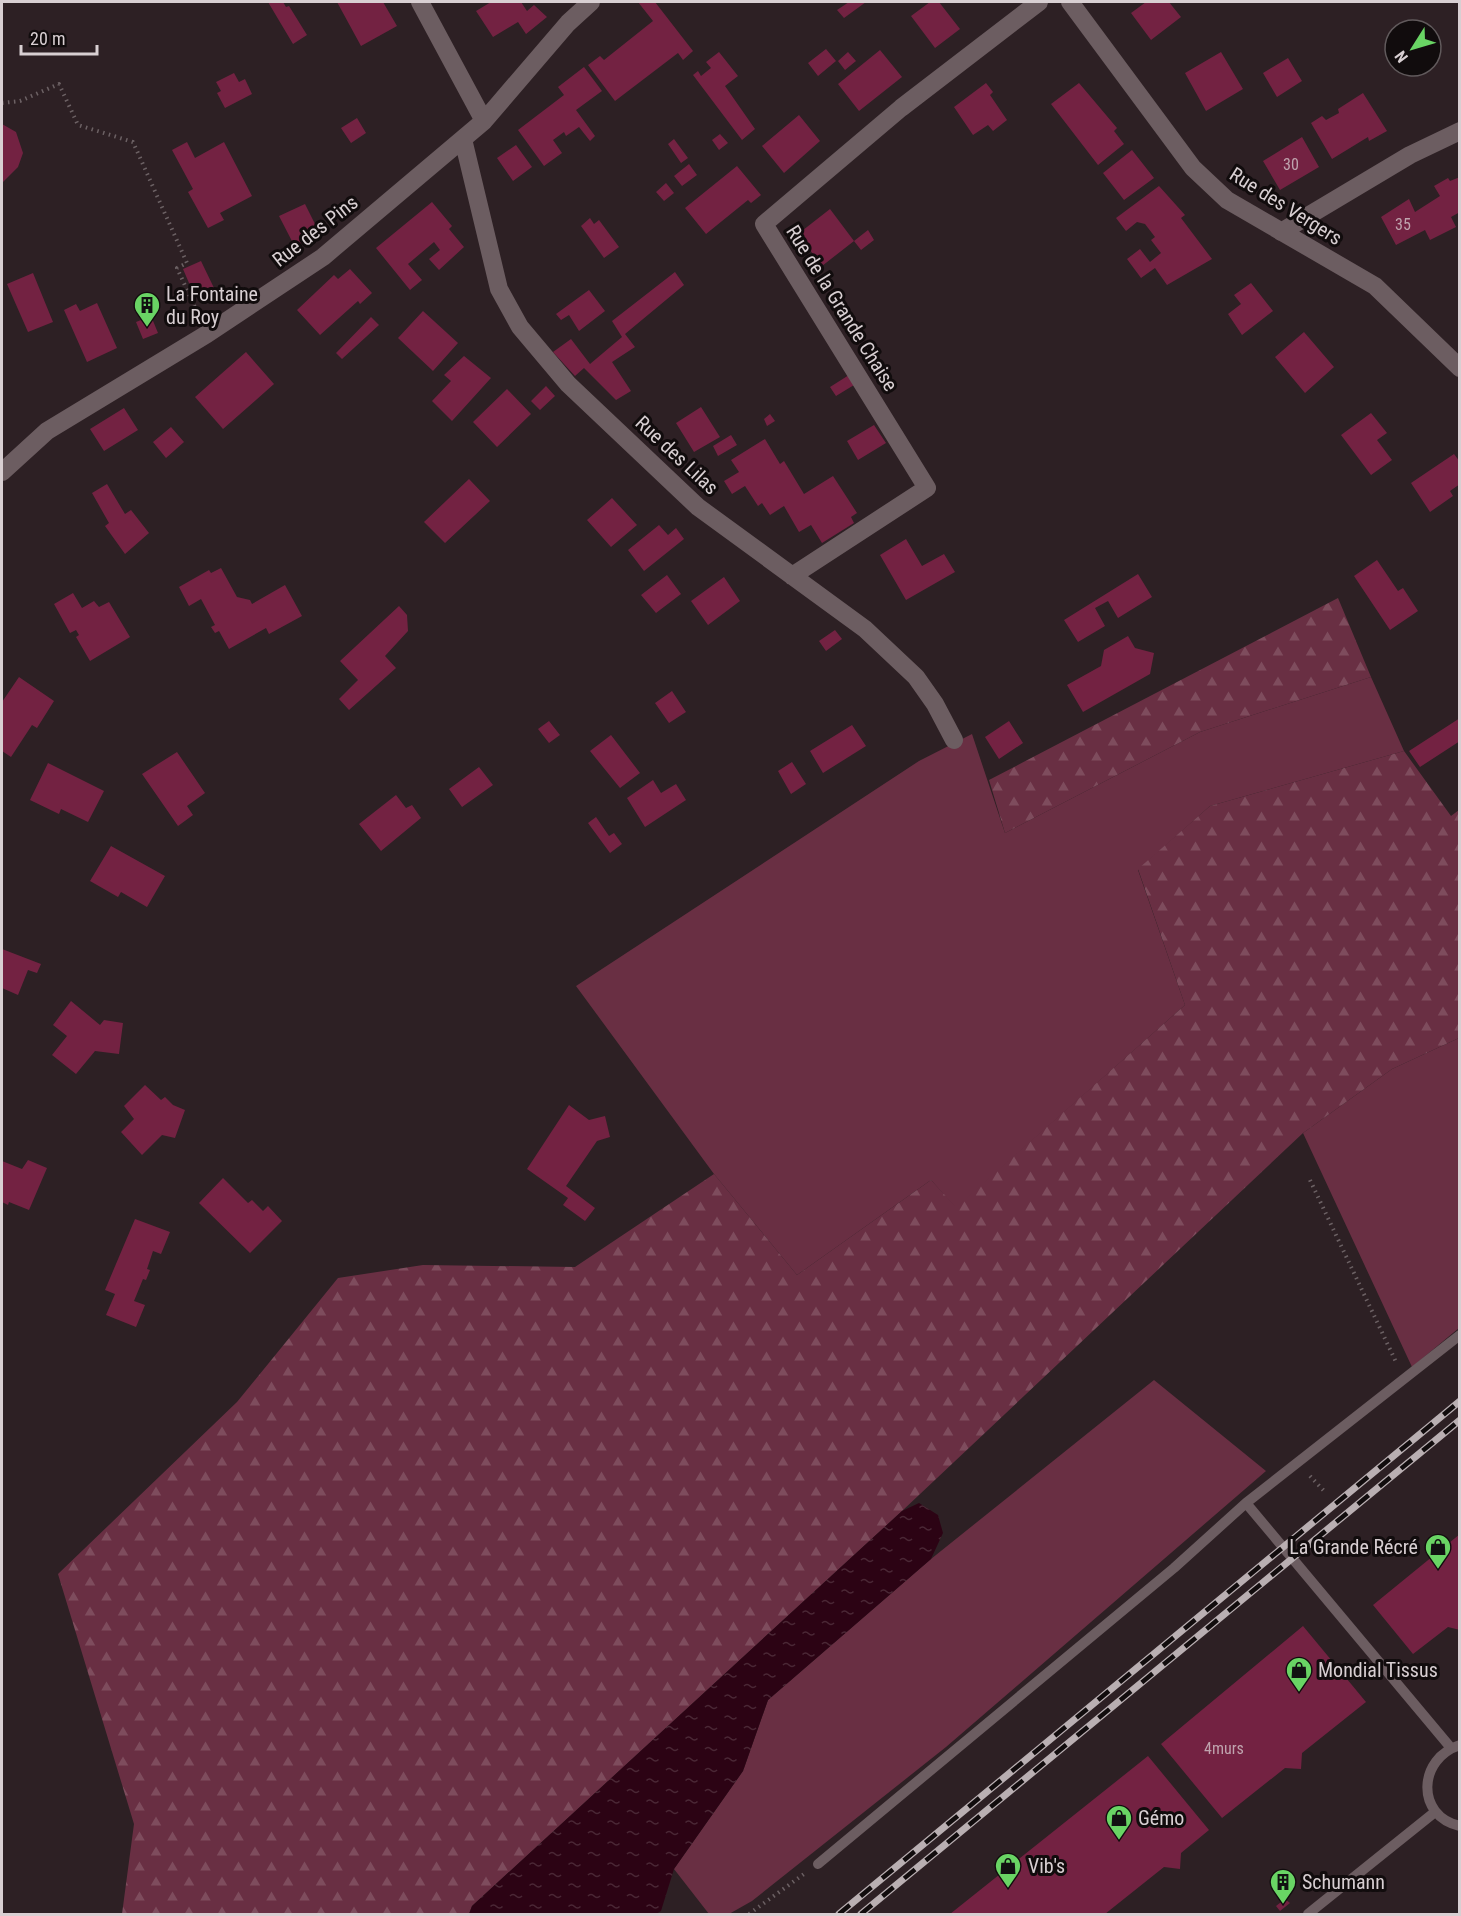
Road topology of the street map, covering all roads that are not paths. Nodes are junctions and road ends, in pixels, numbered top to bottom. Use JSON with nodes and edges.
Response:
{"nodes":[{"id":1,"x":420,"y":2,"type":"edge"},
{"id":2,"x":591,"y":2,"type":"edge"},
{"id":3,"x":1039,"y":2,"type":"edge"},
{"id":4,"x":1070,"y":2,"type":"edge"},
{"id":5,"x":484,"y":121,"type":"junction"},
{"id":6,"x":1460,"y":131,"type":"edge"},
{"id":7,"x":463,"y":139,"type":"junction"},
{"id":8,"x":1281,"y":232,"type":"junction"},
{"id":9,"x":1460,"y":368,"type":"edge"},
{"id":10,"x":2,"y":472,"type":"edge"},
{"id":11,"x":792,"y":576,"type":"junction"},
{"id":12,"x":954,"y":740,"type":"dead end"},
{"id":13,"x":1460,"y":1335,"type":"edge"},
{"id":14,"x":1246,"y":1503,"type":"junction"},
{"id":15,"x":1455,"y":1747,"type":"edge"},
{"id":16,"x":1435,"y":1812,"type":"junction"},
{"id":17,"x":1460,"y":1826,"type":"edge"},
{"id":18,"x":818,"y":1864,"type":"road end"},
{"id":19,"x":1308,"y":1914,"type":"edge"}],
"edges":[{"from":1,"to":5,"type":"street"},
{"from":2,"to":5,"type":"street","name":"Rue des Pins"},
{"from":3,"to":11,"type":"street","name":"Rue de la Grande Chaise"},
{"from":4,"to":8,"type":"street","name":"Rue des Vergers"},
{"from":5,"to":7,"type":"street","name":"Rue des Pins"},
{"from":6,"to":8,"type":"street"},
{"from":7,"to":10,"type":"street","name":"Rue des Pins"},
{"from":7,"to":11,"type":"street","name":"Rue des Lilas"},
{"from":8,"to":9,"type":"street","name":"Rue des Vergers"},
{"from":11,"to":12,"type":"street","name":"Rue des Lilas"},
{"from":13,"to":14,"type":"lane"},
{"from":14,"to":15,"type":"lane"},
{"from":14,"to":18,"type":"lane"},
{"from":15,"to":16,"type":"lane"},
{"from":16,"to":17,"type":"lane"},
{"from":16,"to":19,"type":"lane"}]}
